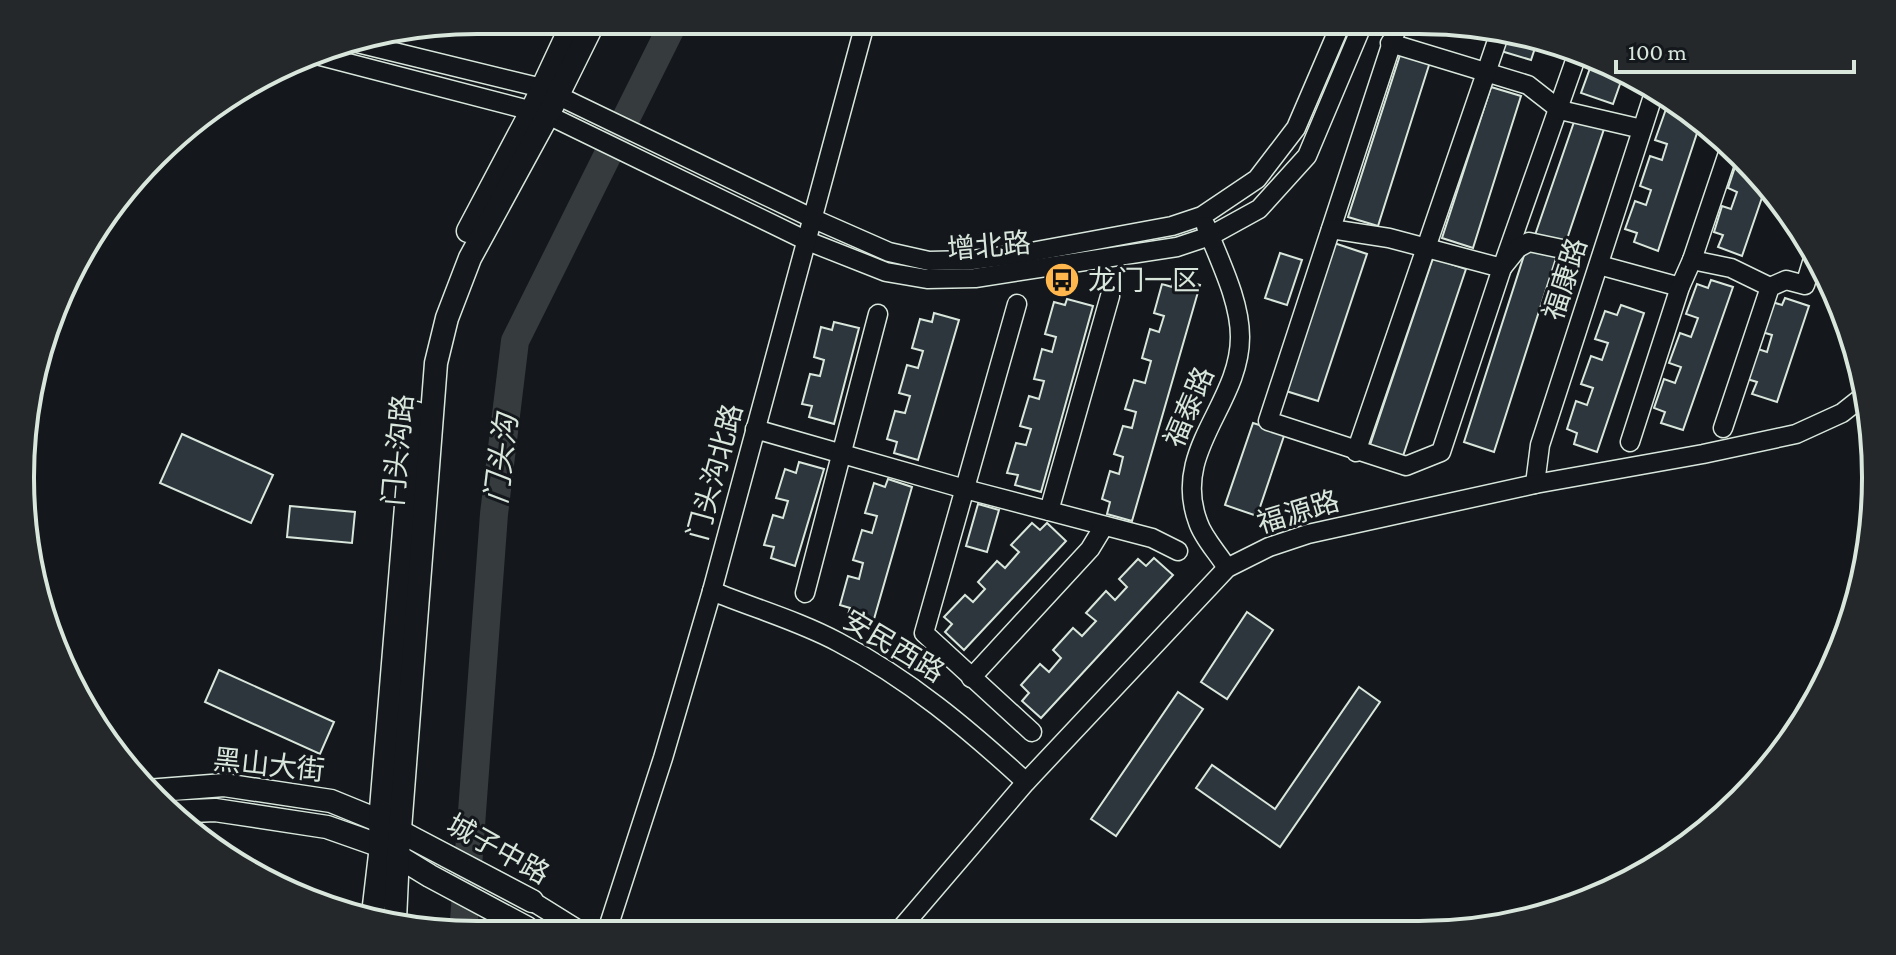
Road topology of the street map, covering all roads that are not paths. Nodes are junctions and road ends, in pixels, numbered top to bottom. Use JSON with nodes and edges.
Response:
{"nodes":[{"id":1,"x":569,"y":34,"type":"edge"},
{"id":2,"x":586,"y":34,"type":"edge"},
{"id":3,"x":862,"y":34,"type":"edge"},
{"id":4,"x":1336,"y":34,"type":"edge"},
{"id":5,"x":1359,"y":34,"type":"edge"},
{"id":6,"x":1394,"y":34,"type":"edge"},
{"id":7,"x":1497,"y":42,"type":"edge"},
{"id":8,"x":1390,"y":43,"type":"junction"},
{"id":9,"x":370,"y":48,"type":"edge"},
{"id":10,"x":334,"y":58,"type":"edge"},
{"id":11,"x":1575,"y":63,"type":"edge"},
{"id":12,"x":1487,"y":72,"type":"junction"},
{"id":13,"x":1652,"y":100,"type":"edge"},
{"id":14,"x":545,"y":102,"type":"junction"},
{"id":15,"x":1560,"y":110,"type":"junction"},
{"id":16,"x":1642,"y":129,"type":"junction"},
{"id":17,"x":1726,"y":158,"type":"edge"},
{"id":18,"x":1202,"y":216,"type":"junction"},
{"id":19,"x":814,"y":219,"type":"junction"},
{"id":20,"x":1331,"y":229,"type":"junction"},
{"id":21,"x":1210,"y":236,"type":"junction"},
{"id":22,"x":805,"y":240,"type":"junction"},
{"id":23,"x":1426,"y":249,"type":"junction"},
{"id":24,"x":1567,"y":250,"type":"dead end"},
{"id":25,"x":1692,"y":260,"type":"junction"},
{"id":26,"x":1599,"y":265,"type":"junction"},
{"id":27,"x":1502,"y":268,"type":"junction"},
{"id":28,"x":1810,"y":269,"type":"edge"},
{"id":29,"x":1680,"y":287,"type":"junction"},
{"id":30,"x":1770,"y":287,"type":"junction"},
{"id":31,"x":1110,"y":296,"type":"dead end"},
{"id":32,"x":1017,"y":304,"type":"dead end"},
{"id":33,"x":878,"y":314,"type":"dead end"},
{"id":34,"x":1855,"y":403,"type":"edge"},
{"id":35,"x":1723,"y":428,"type":"dead end"},
{"id":36,"x":755,"y":429,"type":"junction"},
{"id":37,"x":1630,"y":442,"type":"dead end"},
{"id":38,"x":1356,"y":452,"type":"junction"},
{"id":39,"x":841,"y":454,"type":"junction"},
{"id":40,"x":1535,"y":484,"type":"junction"},
{"id":41,"x":965,"y":489,"type":"junction"},
{"id":42,"x":1049,"y":511,"type":"junction"},
{"id":43,"x":1104,"y":526,"type":"junction"},
{"id":44,"x":1178,"y":551,"type":"dead end"},
{"id":45,"x":1227,"y":568,"type":"junction"},
{"id":46,"x":712,"y":591,"type":"junction"},
{"id":47,"x":805,"y":593,"type":"dead end"},
{"id":48,"x":971,"y":678,"type":"junction"},
{"id":49,"x":1032,"y":732,"type":"dead end"},
{"id":50,"x":1026,"y":782,"type":"junction"},
{"id":51,"x":163,"y":790,"type":"edge"},
{"id":52,"x":185,"y":811,"type":"edge"},
{"id":53,"x":390,"y":826,"type":"junction"},
{"id":54,"x":389,"y":850,"type":"junction"},
{"id":55,"x":532,"y":901,"type":"joint"},
{"id":56,"x":374,"y":908,"type":"edge"},
{"id":57,"x":394,"y":913,"type":"edge"},
{"id":58,"x":513,"y":921,"type":"edge"},
{"id":59,"x":564,"y":921,"type":"edge"},
{"id":60,"x":610,"y":921,"type":"edge"},
{"id":61,"x":907,"y":921,"type":"edge"}],
"edges":[{"from":1,"to":14,"type":"main road","name":"门头沟路"},
{"from":2,"to":14,"type":"main road","name":"门头沟路"},
{"from":3,"to":19,"type":"street","name":"门头沟北路"},
{"from":4,"to":18,"type":"street","name":"增北路"},
{"from":5,"to":21,"type":"street","name":"增北路"},
{"from":6,"to":8,"type":"street"},
{"from":7,"to":12,"type":"street"},
{"from":8,"to":12,"type":"street"},
{"from":8,"to":20,"type":"street"},
{"from":9,"to":14,"type":"street"},
{"from":10,"to":14,"type":"street"},
{"from":11,"to":15,"type":"street"},
{"from":12,"to":15,"type":"street"},
{"from":12,"to":23,"type":"street"},
{"from":13,"to":16,"type":"street","name":"福康路"},
{"from":14,"to":19,"type":"street","name":"增北路"},
{"from":14,"to":22,"type":"street","name":"增北路"},
{"from":14,"to":53,"type":"main road","name":"门头沟路"},
{"from":15,"to":16,"type":"street"},
{"from":15,"to":27,"type":"street"},
{"from":16,"to":26,"type":"street","name":"福康路"},
{"from":17,"to":25,"type":"street"},
{"from":18,"to":19,"type":"street","name":"增北路"},
{"from":18,"to":21,"type":"street","name":"福泰路"},
{"from":19,"to":22,"type":"street","name":"门头沟北路"},
{"from":20,"to":23,"type":"street"},
{"from":20,"to":38,"type":"street"},
{"from":21,"to":22,"type":"street","name":"增北路"},
{"from":21,"to":45,"type":"street","name":"福泰路"},
{"from":22,"to":36,"type":"street","name":"门头沟北路"},
{"from":23,"to":27,"type":"street"},
{"from":23,"to":38,"type":"street"},
{"from":24,"to":27,"type":"street"},
{"from":25,"to":29,"type":"street"},
{"from":25,"to":30,"type":"street"},
{"from":26,"to":29,"type":"street"},
{"from":26,"to":40,"type":"street","name":"福康路"},
{"from":27,"to":38,"type":"street"},
{"from":28,"to":30,"type":"street"},
{"from":29,"to":37,"type":"street"},
{"from":30,"to":35,"type":"street"},
{"from":31,"to":42,"type":"street"},
{"from":32,"to":41,"type":"street"},
{"from":33,"to":39,"type":"street"},
{"from":34,"to":40,"type":"street","name":"福源路"},
{"from":36,"to":39,"type":"street"},
{"from":36,"to":46,"type":"street","name":"门头沟北路"},
{"from":39,"to":41,"type":"street"},
{"from":39,"to":47,"type":"street"},
{"from":40,"to":45,"type":"street","name":"福源路"},
{"from":41,"to":42,"type":"street"},
{"from":41,"to":48,"type":"street"},
{"from":42,"to":43,"type":"street"},
{"from":43,"to":44,"type":"street"},
{"from":43,"to":48,"type":"street"},
{"from":45,"to":50,"type":"street","name":"福源路"},
{"from":46,"to":50,"type":"street","name":"安民西路"},
{"from":46,"to":60,"type":"street","name":"门头沟北路"},
{"from":48,"to":49,"type":"street"},
{"from":50,"to":61,"type":"street","name":"福源路"},
{"from":51,"to":53,"type":"main road","name":"黑山大街"},
{"from":52,"to":54,"type":"main road","name":"黑山大街"},
{"from":53,"to":54,"type":"main road","name":"门头沟路"},
{"from":53,"to":55,"type":"main road","name":"城子中路"},
{"from":54,"to":56,"type":"main road","name":"门头沟路"},
{"from":54,"to":57,"type":"main road","name":"门头沟路"},
{"from":54,"to":58,"type":"main road","name":"黑山大街"},
{"from":55,"to":59,"type":"street","name":"城子中路"}]}
